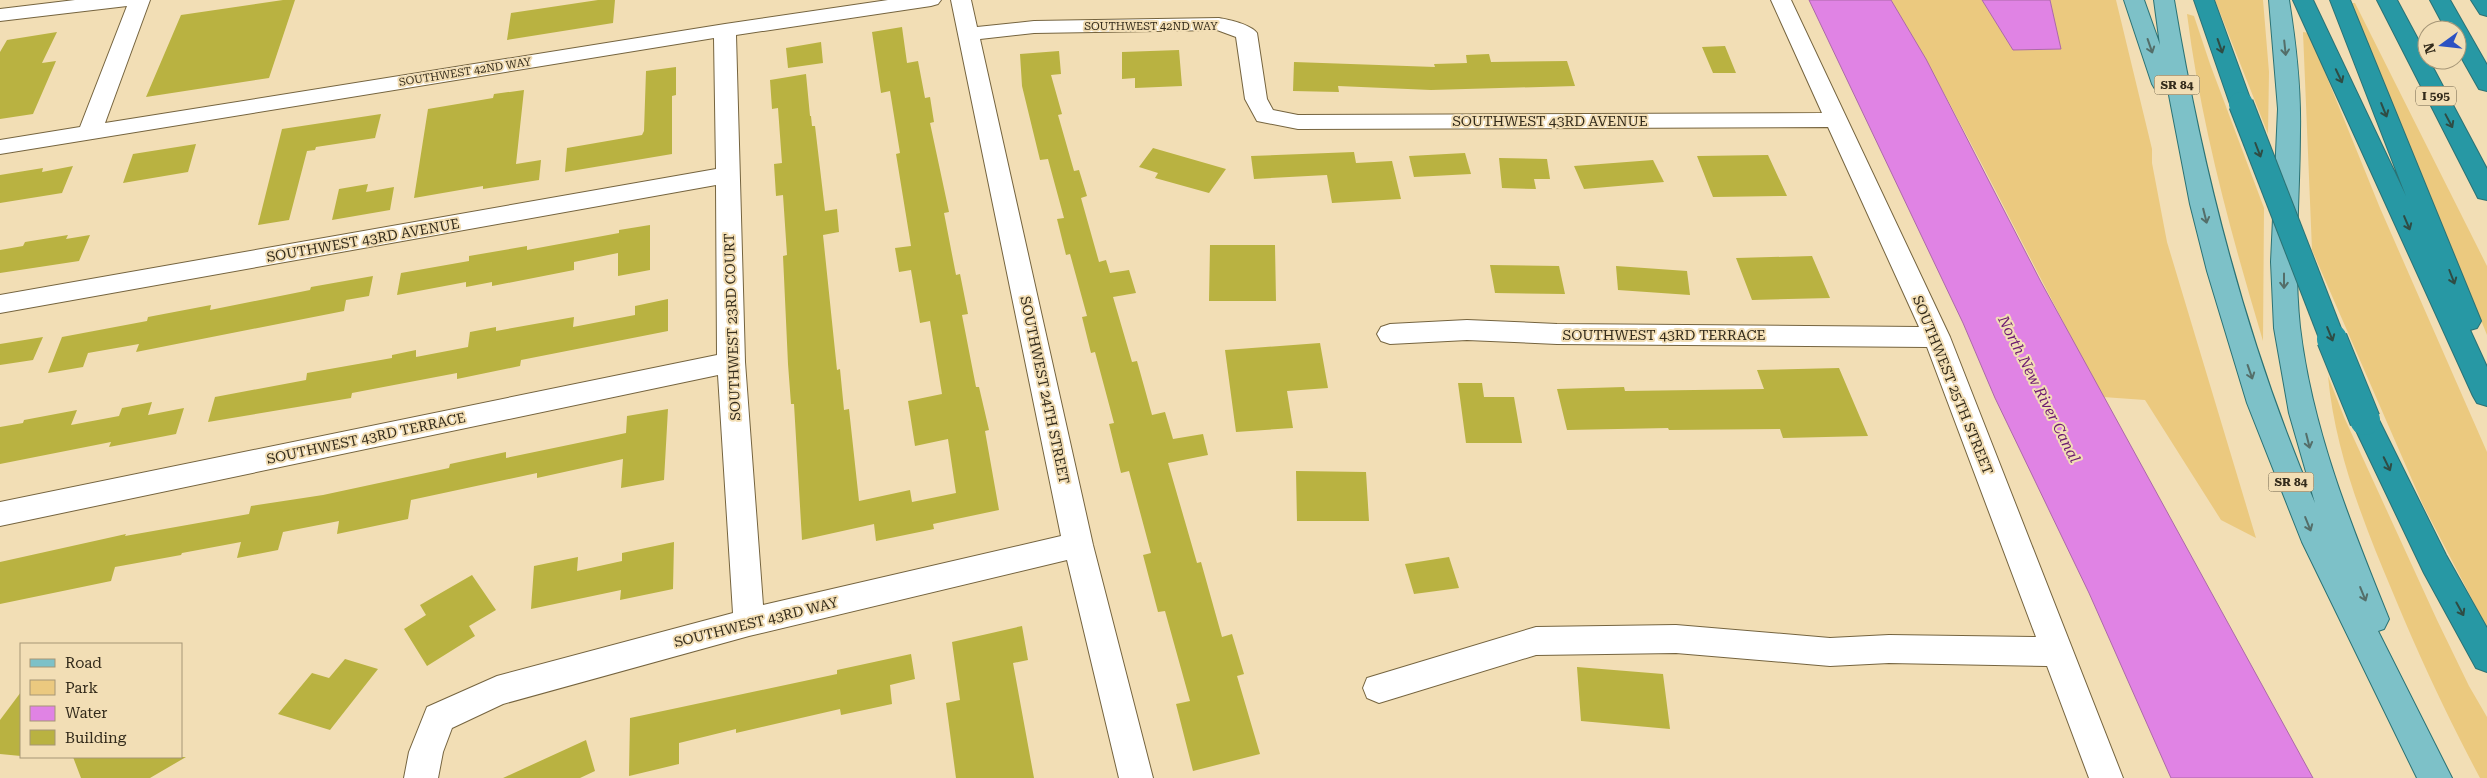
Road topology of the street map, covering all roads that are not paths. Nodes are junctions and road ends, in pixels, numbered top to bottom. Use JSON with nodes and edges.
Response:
{"nodes":[{"id":1,"x":128,"y":0,"type":"edge"},
{"id":2,"x":140,"y":0,"type":"edge"},
{"id":3,"x":931,"y":0,"type":"edge"},
{"id":4,"x":961,"y":0,"type":"edge"},
{"id":5,"x":1781,"y":0,"type":"edge"},
{"id":6,"x":2134,"y":0,"type":"edge"},
{"id":7,"x":2164,"y":0,"type":"edge"},
{"id":8,"x":2204,"y":0,"type":"edge"},
{"id":9,"x":2279,"y":0,"type":"edge"},
{"id":10,"x":2303,"y":0,"type":"edge"},
{"id":11,"x":2340,"y":0,"type":"edge"},
{"id":12,"x":2387,"y":0,"type":"edge"},
{"id":13,"x":2440,"y":0,"type":"edge"},
{"id":14,"x":2482,"y":0,"type":"edge"},
{"id":15,"x":2487,"y":10,"type":"edge"},
{"id":16,"x":0,"y":14,"type":"edge"},
{"id":17,"x":725,"y":30,"type":"junction"},
{"id":18,"x":968,"y":34,"type":"junction"},
{"id":19,"x":2487,"y":84,"type":"edge"},
{"id":20,"x":1265,"y":116,"type":"joint"},
{"id":21,"x":1835,"y":120,"type":"junction"},
{"id":22,"x":90,"y":131,"type":"junction"},
{"id":23,"x":0,"y":147,"type":"edge"},
{"id":24,"x":2193,"y":169,"type":"junction"},
{"id":25,"x":726,"y":175,"type":"junction"},
{"id":26,"x":2487,"y":192,"type":"edge"},
{"id":27,"x":0,"y":304,"type":"edge"},
{"id":28,"x":1390,"y":334,"type":"dead end"},
{"id":29,"x":1937,"y":337,"type":"junction"},
{"id":30,"x":731,"y":362,"type":"junction"},
{"id":31,"x":2487,"y":373,"type":"edge"},
{"id":32,"x":2487,"y":396,"type":"edge"},
{"id":33,"x":0,"y":514,"type":"edge"},
{"id":34,"x":1078,"y":545,"type":"junction"},
{"id":35,"x":749,"y":622,"type":"junction"},
{"id":36,"x":2058,"y":652,"type":"junction"},
{"id":37,"x":2487,"y":658,"type":"edge"},
{"id":38,"x":1379,"y":688,"type":"dead end"},
{"id":39,"x":421,"y":778,"type":"edge"},
{"id":40,"x":1136,"y":778,"type":"edge"},
{"id":41,"x":2106,"y":778,"type":"edge"},
{"id":42,"x":2436,"y":778,"type":"edge"}],
"edges":[{"from":1,"to":16,"type":"street"},
{"from":2,"to":22,"type":"street"},
{"from":3,"to":17,"type":"street","name":"SOUTHWEST 42ND WAY"},
{"from":4,"to":18,"type":"street","name":"SOUTHWEST 24TH STREET"},
{"from":5,"to":21,"type":"street","name":"SOUTHWEST 25TH STREET"},
{"from":6,"to":24,"type":"main road","one_way":true},
{"from":7,"to":24,"type":"main road","number":"SR 84"},
{"from":8,"to":37,"type":"highway","one_way":true,"bridge":true},
{"from":9,"to":42,"type":"main road","one_way":true},
{"from":10,"to":32,"type":"highway","one_way":true},
{"from":11,"to":31,"type":"highway","one_way":true},
{"from":12,"to":26,"type":"highway","number":"I 595","one_way":true},
{"from":13,"to":19,"type":"highway"},
{"from":14,"to":15,"type":"highway"},
{"from":17,"to":22,"type":"street","name":"SOUTHWEST 42ND WAY"},
{"from":17,"to":25,"type":"street","name":"SOUTHWEST 23RD COURT"},
{"from":18,"to":20,"type":"street","name":"SOUTHWEST 42ND WAY"},
{"from":18,"to":34,"type":"street","name":"SOUTHWEST 24TH STREET"},
{"from":20,"to":21,"type":"street","name":"SOUTHWEST 43RD AVENUE"},
{"from":21,"to":29,"type":"street","name":"SOUTHWEST 25TH STREET"},
{"from":22,"to":23,"type":"street","name":"SOUTHWEST 42ND WAY"},
{"from":24,"to":42,"type":"main road","number":"SR 84","one_way":true},
{"from":25,"to":27,"type":"street","name":"SOUTHWEST 43RD AVENUE"},
{"from":25,"to":30,"type":"street","name":"SOUTHWEST 23RD COURT"},
{"from":28,"to":29,"type":"street","name":"SOUTHWEST 43RD TERRACE"},
{"from":29,"to":36,"type":"street","name":"SOUTHWEST 25TH STREET"},
{"from":30,"to":33,"type":"street","name":"SOUTHWEST 43RD TERRACE"},
{"from":30,"to":35,"type":"street","name":"SOUTHWEST 23RD COURT"},
{"from":34,"to":35,"type":"street","name":"SOUTHWEST 43RD WAY"},
{"from":34,"to":40,"type":"street","name":"SOUTHWEST 24TH STREET"},
{"from":35,"to":39,"type":"street","name":"SOUTHWEST 43RD WAY"},
{"from":36,"to":38,"type":"street"},
{"from":36,"to":41,"type":"street","name":"SOUTHWEST 25TH STREET"}]}
